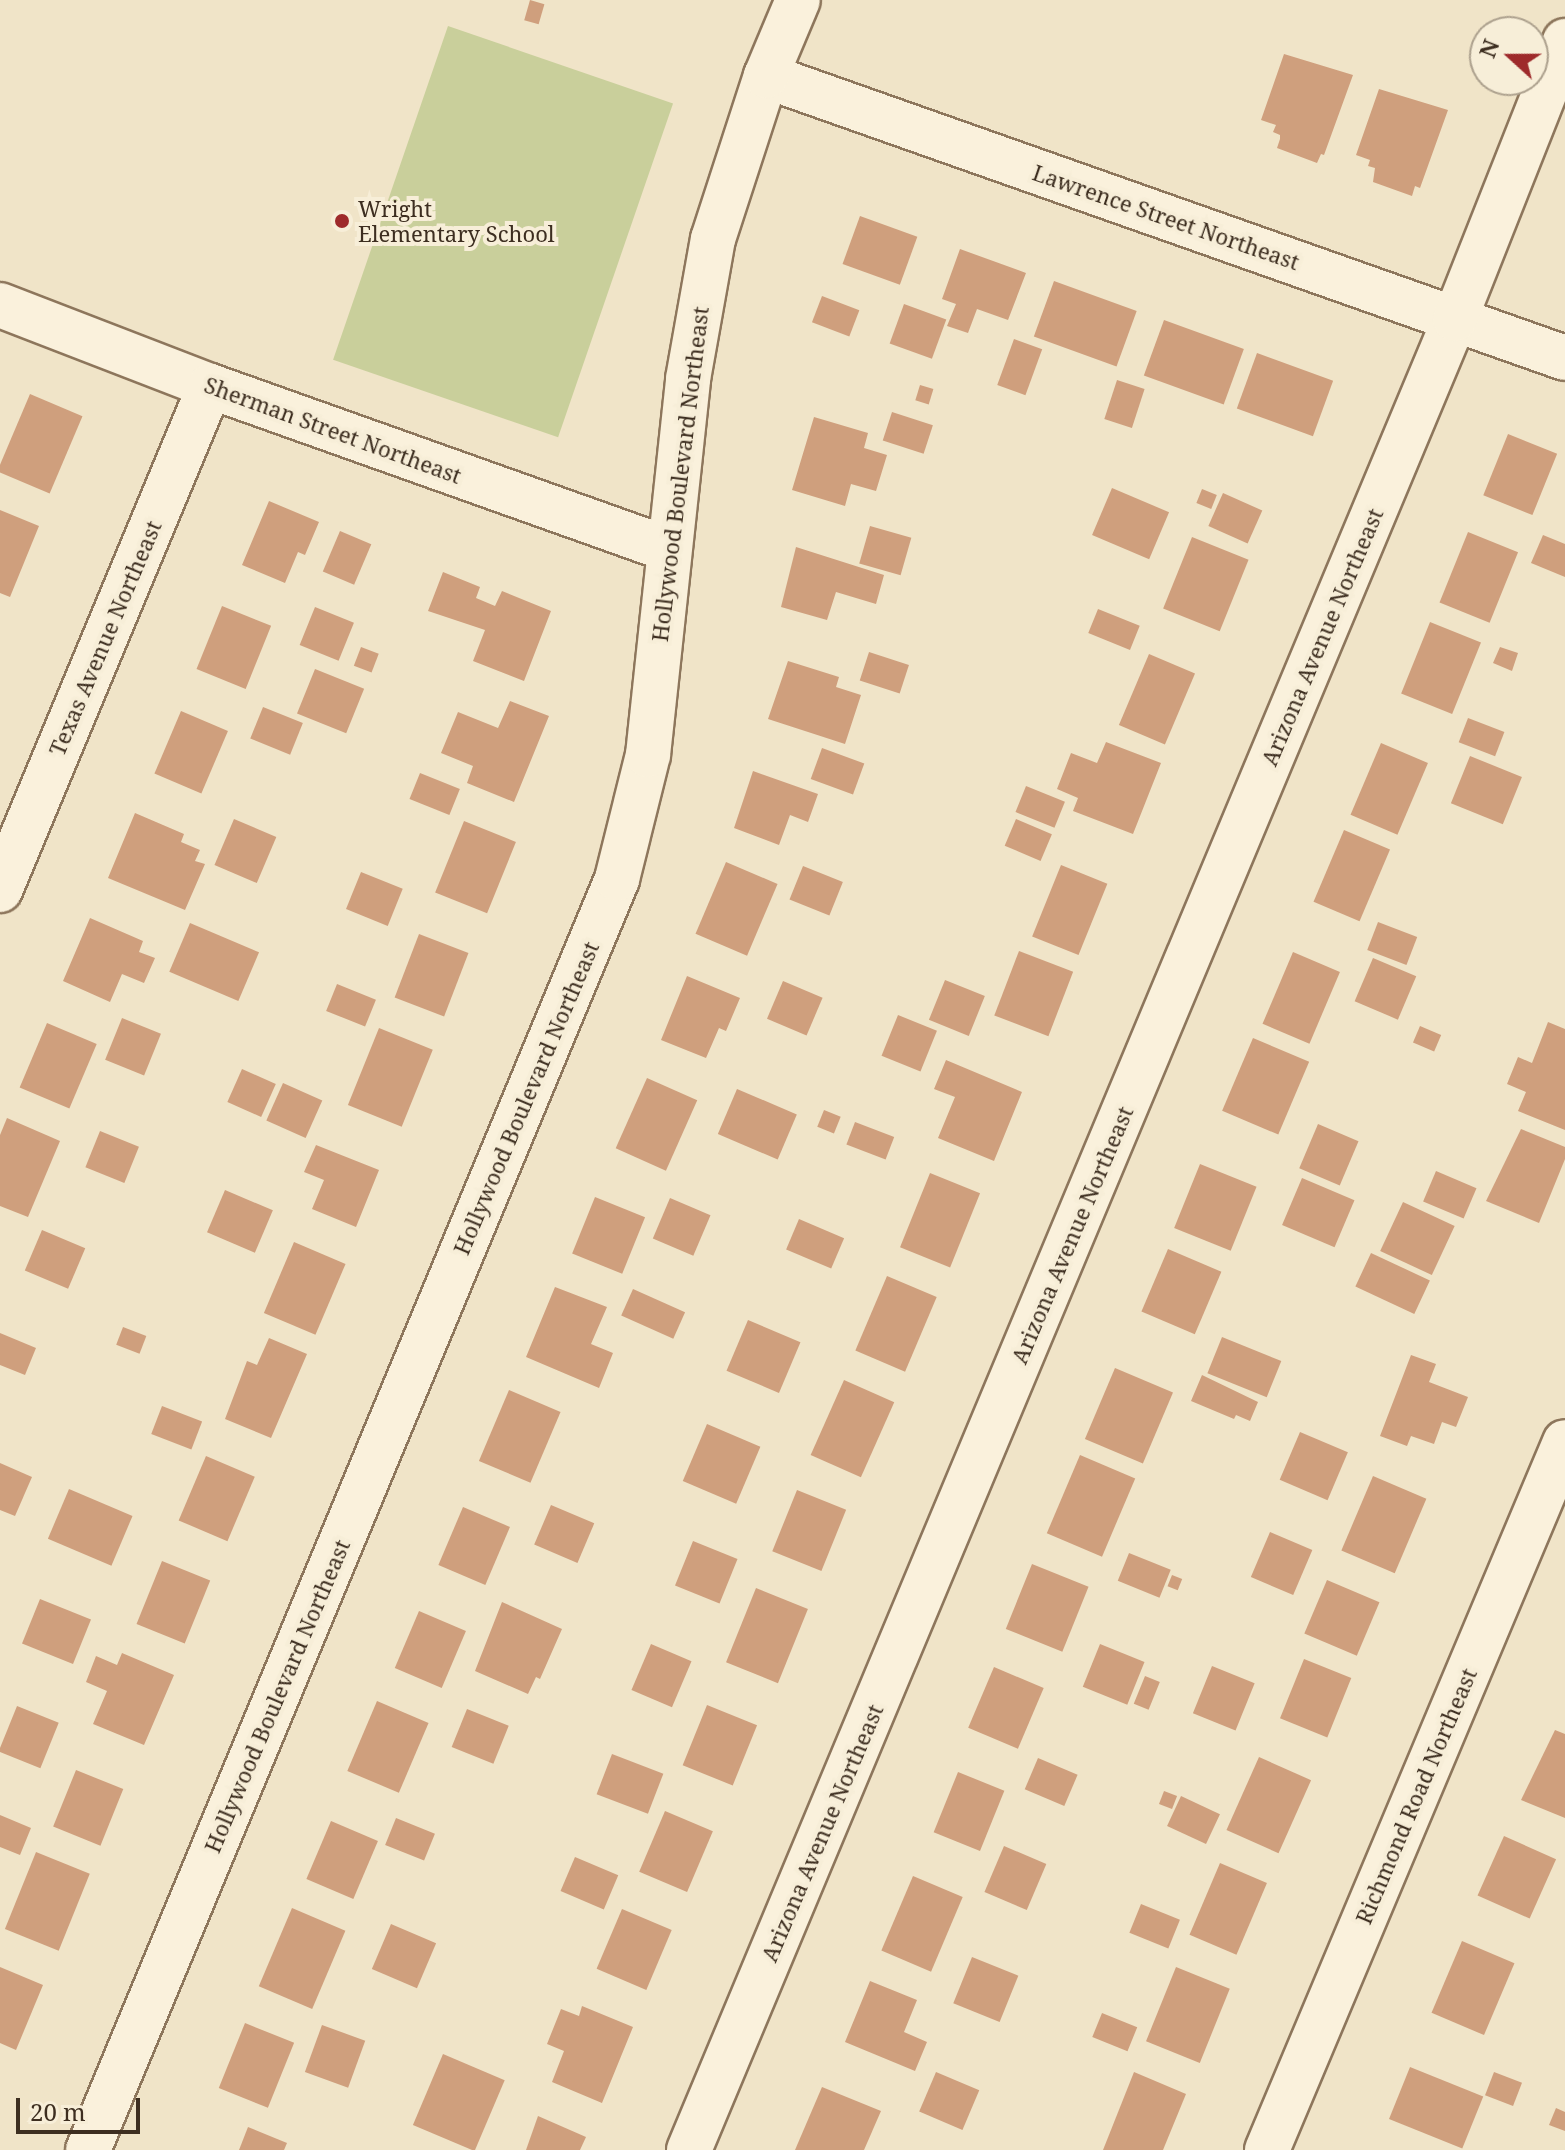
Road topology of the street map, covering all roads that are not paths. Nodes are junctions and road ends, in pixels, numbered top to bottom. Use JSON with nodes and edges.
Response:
{"nodes":[{"id":1,"x":798,"y":0,"type":"edge"},
{"id":2,"x":1565,"y":41,"type":"edge"},
{"id":3,"x":766,"y":76,"type":"junction"},
{"id":4,"x":0,"y":305,"type":"edge"},
{"id":5,"x":1455,"y":319,"type":"junction"},
{"id":6,"x":1565,"y":358,"type":"edge"},
{"id":7,"x":210,"y":386,"type":"junction"},
{"id":8,"x":669,"y":549,"type":"junction"},
{"id":9,"x":0,"y":890,"type":"edge"},
{"id":10,"x":1565,"y":1442,"type":"edge"},
{"id":11,"x":88,"y":2150,"type":"edge"},
{"id":12,"x":689,"y":2150,"type":"edge"},
{"id":13,"x":1267,"y":2150,"type":"edge"}],
"edges":[{"from":1,"to":3,"type":"street","name":"Hollywood Boulevard Northeast"},
{"from":2,"to":5,"type":"street","name":"Arizona Avenue Northeast"},
{"from":3,"to":5,"type":"street","name":"Lawrence Street Northeast"},
{"from":3,"to":8,"type":"street","name":"Hollywood Boulevard Northeast"},
{"from":4,"to":7,"type":"street","name":"Sherman Street Northeast"},
{"from":5,"to":6,"type":"street","name":"Lawrence Street Northeast"},
{"from":5,"to":12,"type":"street","name":"Arizona Avenue Northeast"},
{"from":7,"to":8,"type":"street","name":"Sherman Street Northeast"},
{"from":7,"to":9,"type":"street","name":"Texas Avenue Northeast"},
{"from":8,"to":11,"type":"street","name":"Hollywood Boulevard Northeast"},
{"from":10,"to":13,"type":"street","name":"Richmond Road Northeast"}]}
